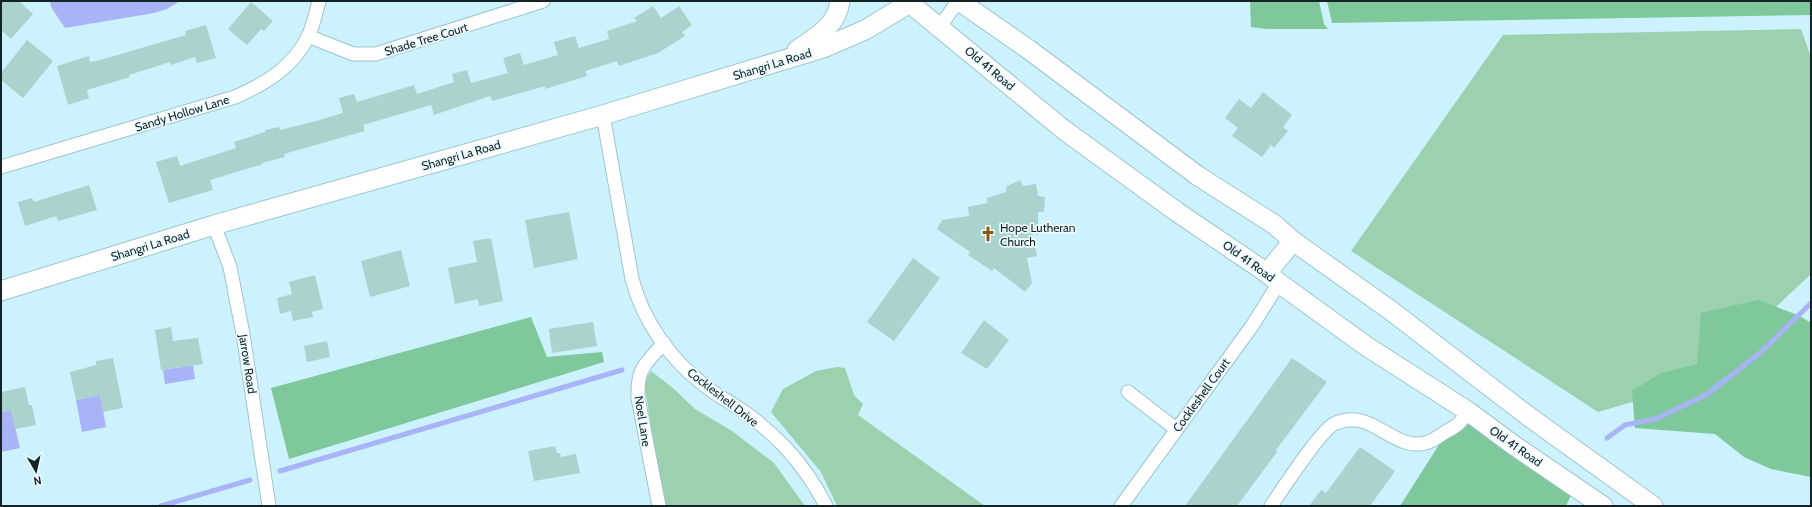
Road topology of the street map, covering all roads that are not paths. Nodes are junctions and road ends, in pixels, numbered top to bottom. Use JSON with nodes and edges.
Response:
{"nodes":[{"id":1,"x":319,"y":1,"type":"edge"},
{"id":2,"x":543,"y":1,"type":"edge"},
{"id":3,"x":840,"y":1,"type":"edge"},
{"id":4,"x":959,"y":1,"type":"edge"},
{"id":5,"x":910,"y":2,"type":"edge"},
{"id":6,"x":939,"y":28,"type":"junction"},
{"id":7,"x":308,"y":36,"type":"junction"},
{"id":8,"x":781,"y":61,"type":"junction"},
{"id":9,"x":603,"y":115,"type":"junction"},
{"id":10,"x":1,"y":167,"type":"edge"},
{"id":11,"x":214,"y":225,"type":"junction"},
{"id":12,"x":1293,"y":241,"type":"junction"},
{"id":13,"x":1273,"y":278,"type":"junction"},
{"id":14,"x":1,"y":291,"type":"edge"},
{"id":15,"x":664,"y":343,"type":"junction"},
{"id":16,"x":1128,"y":392,"type":"dead end"},
{"id":17,"x":1469,"y":412,"type":"junction"},
{"id":18,"x":1176,"y":429,"type":"junction"},
{"id":19,"x":269,"y":506,"type":"edge"},
{"id":20,"x":659,"y":506,"type":"edge"},
{"id":21,"x":826,"y":506,"type":"edge"},
{"id":22,"x":1121,"y":506,"type":"edge"},
{"id":23,"x":1271,"y":506,"type":"edge"},
{"id":24,"x":1603,"y":506,"type":"edge"},
{"id":25,"x":1653,"y":506,"type":"edge"}],
"edges":[{"from":1,"to":7,"type":"street","name":"Sandy Hollow Lane"},
{"from":2,"to":7,"type":"street","name":"Shade Tree Court"},
{"from":3,"to":8,"type":"street"},
{"from":4,"to":6,"type":"street"},
{"from":4,"to":12,"type":"street"},
{"from":5,"to":6,"type":"street","name":"Old 41 Road"},
{"from":5,"to":8,"type":"street","name":"Shangri La Road"},
{"from":6,"to":13,"type":"street","name":"Old 41 Road"},
{"from":7,"to":10,"type":"street","name":"Sandy Hollow Lane"},
{"from":8,"to":9,"type":"street","name":"Shangri La Road"},
{"from":9,"to":11,"type":"street","name":"Shangri La Road"},
{"from":9,"to":15,"type":"street","name":"Cockleshell Drive"},
{"from":11,"to":14,"type":"street","name":"Shangri La Road"},
{"from":11,"to":19,"type":"street","name":"Jarrow Road"},
{"from":12,"to":13,"type":"street"},
{"from":12,"to":25,"type":"street"},
{"from":13,"to":17,"type":"street","name":"Old 41 Road"},
{"from":13,"to":18,"type":"street","name":"Cockleshell Court"},
{"from":15,"to":20,"type":"street","name":"Noel Lane"},
{"from":15,"to":21,"type":"street","name":"Cockleshell Drive"},
{"from":16,"to":18,"type":"street"},
{"from":17,"to":23,"type":"street"},
{"from":17,"to":24,"type":"street","name":"Old 41 Road"},
{"from":18,"to":22,"type":"street","name":"Cockleshell Court"}]}
